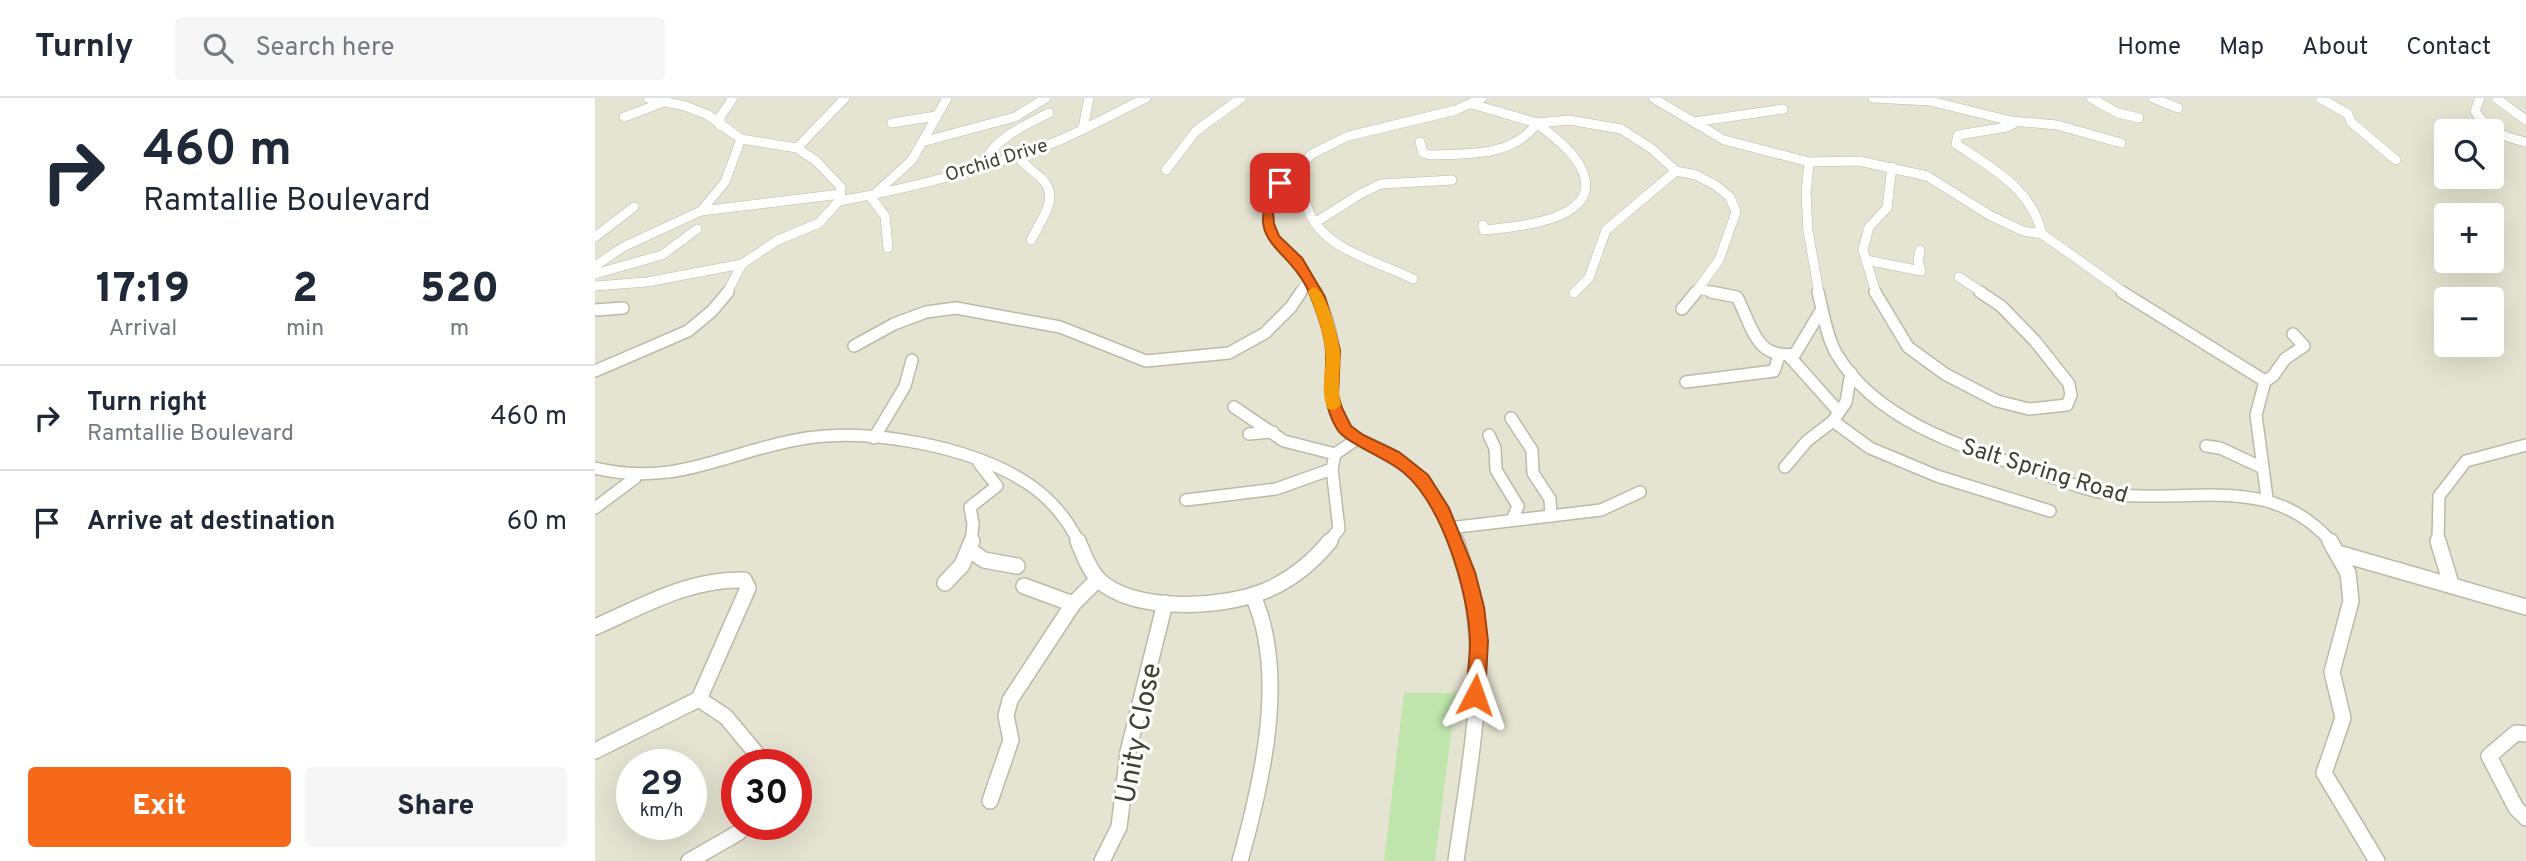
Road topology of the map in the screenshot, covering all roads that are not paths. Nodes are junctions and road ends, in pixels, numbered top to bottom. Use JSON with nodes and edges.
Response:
{"nodes":[{"id":1,"x":733,"y":98,"type":"edge"},
{"id":2,"x":845,"y":98,"type":"edge"},
{"id":3,"x":948,"y":98,"type":"edge"},
{"id":4,"x":1047,"y":98,"type":"edge"},
{"id":5,"x":1089,"y":98,"type":"edge"},
{"id":6,"x":1146,"y":98,"type":"edge"},
{"id":7,"x":1241,"y":98,"type":"edge"},
{"id":8,"x":1482,"y":98,"type":"edge"},
{"id":9,"x":1653,"y":98,"type":"edge"},
{"id":10,"x":1873,"y":98,"type":"edge"},
{"id":11,"x":2091,"y":98,"type":"edge"},
{"id":12,"x":2153,"y":98,"type":"edge"},
{"id":13,"x":2320,"y":98,"type":"edge"},
{"id":14,"x":2480,"y":98,"type":"edge"},
{"id":15,"x":2496,"y":98,"type":"edge"},
{"id":16,"x":652,"y":99,"type":"edge"},
{"id":17,"x":665,"y":102,"type":"junction"},
{"id":18,"x":1472,"y":104,"type":"junction"},
{"id":19,"x":2178,"y":108,"type":"dead end"},
{"id":20,"x":1783,"y":109,"type":"dead end"},
{"id":21,"x":1049,"y":113,"type":"dead end"},
{"id":22,"x":936,"y":116,"type":"junction"},
{"id":23,"x":624,"y":117,"type":"dead end"},
{"id":24,"x":2139,"y":118,"type":"dead end"},
{"id":25,"x":2526,"y":120,"type":"edge"},
{"id":26,"x":2011,"y":121,"type":"junction"},
{"id":27,"x":1694,"y":122,"type":"junction"},
{"id":28,"x":892,"y":123,"type":"dead end"},
{"id":29,"x":1537,"y":124,"type":"junction"},
{"id":30,"x":720,"y":126,"type":"junction"},
{"id":31,"x":1083,"y":128,"type":"junction"},
{"id":32,"x":741,"y":139,"type":"junction"},
{"id":33,"x":922,"y":142,"type":"junction"},
{"id":34,"x":1420,"y":142,"type":"dead end"},
{"id":35,"x":2526,"y":142,"type":"edge"},
{"id":36,"x":2121,"y":143,"type":"dead end"},
{"id":37,"x":797,"y":148,"type":"junction"},
{"id":38,"x":1019,"y":156,"type":"junction"},
{"id":39,"x":2396,"y":160,"type":"dead end"},
{"id":40,"x":1809,"y":162,"type":"junction"},
{"id":41,"x":983,"y":164,"type":"junction"},
{"id":42,"x":1299,"y":164,"type":"junction"},
{"id":43,"x":1892,"y":166,"type":"junction"},
{"id":44,"x":1166,"y":170,"type":"dead end"},
{"id":45,"x":1676,"y":171,"type":"junction"},
{"id":46,"x":1452,"y":180,"type":"dead end"},
{"id":47,"x":871,"y":195,"type":"junction"},
{"id":48,"x":840,"y":198,"type":"junction"},
{"id":49,"x":634,"y":206,"type":"dead end"},
{"id":50,"x":701,"y":211,"type":"junction"},
{"id":51,"x":1316,"y":222,"type":"junction"},
{"id":52,"x":1483,"y":225,"type":"dead end"},
{"id":53,"x":697,"y":229,"type":"dead end"},
{"id":54,"x":2042,"y":233,"type":"junction"},
{"id":55,"x":595,"y":238,"type":"edge"},
{"id":56,"x":1031,"y":240,"type":"dead end"},
{"id":57,"x":623,"y":247,"type":"junction"},
{"id":58,"x":888,"y":248,"type":"dead end"},
{"id":59,"x":1920,"y":250,"type":"dead end"},
{"id":60,"x":1866,"y":260,"type":"junction"},
{"id":61,"x":742,"y":264,"type":"junction"},
{"id":62,"x":595,"y":266,"type":"edge"},
{"id":63,"x":595,"y":274,"type":"edge"},
{"id":64,"x":1959,"y":277,"type":"dead end"},
{"id":65,"x":1413,"y":279,"type":"dead end"},
{"id":66,"x":1308,"y":280,"type":"junction"},
{"id":67,"x":595,"y":286,"type":"edge"},
{"id":68,"x":1698,"y":289,"type":"junction"},
{"id":69,"x":1574,"y":293,"type":"dead end"},
{"id":70,"x":623,"y":308,"type":"dead end"},
{"id":71,"x":1682,"y":309,"type":"dead end"},
{"id":72,"x":1822,"y":309,"type":"junction"},
{"id":73,"x":595,"y":310,"type":"edge"},
{"id":74,"x":2293,"y":334,"type":"dead end"},
{"id":75,"x":854,"y":346,"type":"dead end"},
{"id":76,"x":1784,"y":356,"type":"junction"},
{"id":77,"x":912,"y":360,"type":"dead end"},
{"id":78,"x":595,"y":370,"type":"edge"},
{"id":79,"x":1851,"y":373,"type":"junction"},
{"id":80,"x":2265,"y":381,"type":"junction"},
{"id":81,"x":1686,"y":382,"type":"dead end"},
{"id":82,"x":1234,"y":407,"type":"dead end"},
{"id":83,"x":1836,"y":416,"type":"junction"},
{"id":84,"x":1511,"y":418,"type":"dead end"},
{"id":85,"x":1273,"y":432,"type":"junction"},
{"id":86,"x":1249,"y":434,"type":"dead end"},
{"id":87,"x":1489,"y":435,"type":"dead end"},
{"id":88,"x":874,"y":438,"type":"junction"},
{"id":89,"x":1357,"y":439,"type":"junction"},
{"id":90,"x":2526,"y":445,"type":"edge"},
{"id":91,"x":2206,"y":446,"type":"dead end"},
{"id":92,"x":1335,"y":454,"type":"junction"},
{"id":93,"x":977,"y":460,"type":"junction"},
{"id":94,"x":1785,"y":467,"type":"dead end"},
{"id":95,"x":595,"y":468,"type":"edge"},
{"id":96,"x":2263,"y":468,"type":"junction"},
{"id":97,"x":1332,"y":469,"type":"junction"},
{"id":98,"x":635,"y":478,"type":"junction"},
{"id":99,"x":1640,"y":492,"type":"dead end"},
{"id":100,"x":2267,"y":498,"type":"junction"},
{"id":101,"x":1186,"y":500,"type":"dead end"},
{"id":102,"x":595,"y":508,"type":"edge"},
{"id":103,"x":2050,"y":511,"type":"dead end"},
{"id":104,"x":1551,"y":516,"type":"junction"},
{"id":105,"x":1512,"y":520,"type":"junction"},
{"id":106,"x":1449,"y":528,"type":"junction"},
{"id":107,"x":969,"y":550,"type":"junction"},
{"id":108,"x":2341,"y":554,"type":"junction"},
{"id":109,"x":1017,"y":566,"type":"dead end"},
{"id":110,"x":1098,"y":579,"type":"junction"},
{"id":111,"x":944,"y":583,"type":"dead end"},
{"id":112,"x":2451,"y":584,"type":"junction"},
{"id":113,"x":1024,"y":586,"type":"dead end"},
{"id":114,"x":1253,"y":597,"type":"junction"},
{"id":115,"x":1165,"y":603,"type":"junction"},
{"id":116,"x":1073,"y":604,"type":"junction"},
{"id":117,"x":2526,"y":607,"type":"edge"},
{"id":118,"x":595,"y":627,"type":"edge"},
{"id":119,"x":699,"y":699,"type":"junction"},
{"id":120,"x":2526,"y":734,"type":"edge"},
{"id":121,"x":753,"y":749,"type":"edge"},
{"id":122,"x":595,"y":751,"type":"edge"},
{"id":123,"x":990,"y":801,"type":"dead end"},
{"id":124,"x":2526,"y":818,"type":"edge"},
{"id":125,"x":726,"y":840,"type":"edge"},
{"id":126,"x":689,"y":861,"type":"edge"},
{"id":127,"x":1102,"y":861,"type":"edge"},
{"id":128,"x":1240,"y":861,"type":"edge"},
{"id":129,"x":1456,"y":861,"type":"edge"},
{"id":130,"x":2377,"y":861,"type":"edge"}],
"edges":[{"from":1,"to":30,"type":"street"},
{"from":2,"to":37,"type":"street"},
{"from":3,"to":22,"type":"street"},
{"from":4,"to":33,"type":"street"},
{"from":5,"to":31,"type":"street"},
{"from":6,"to":31,"type":"street","name":"Orchid Drive"},
{"from":7,"to":44,"type":"street"},
{"from":8,"to":18,"type":"street"},
{"from":9,"to":27,"type":"street"},
{"from":10,"to":26,"type":"street"},
{"from":11,"to":24,"type":"street"},
{"from":12,"to":19,"type":"street"},
{"from":13,"to":39,"type":"street"},
{"from":14,"to":35,"type":"street"},
{"from":15,"to":25,"type":"street"},
{"from":16,"to":17,"type":"street"},
{"from":17,"to":23,"type":"street"},
{"from":17,"to":30,"type":"street"},
{"from":18,"to":29,"type":"street"},
{"from":18,"to":42,"type":"street"},
{"from":20,"to":27,"type":"street"},
{"from":21,"to":41,"type":"street"},
{"from":22,"to":28,"type":"street"},
{"from":22,"to":33,"type":"street"},
{"from":26,"to":36,"type":"street"},
{"from":26,"to":54,"type":"street"},
{"from":27,"to":40,"type":"street"},
{"from":29,"to":34,"type":"street"},
{"from":29,"to":45,"type":"street"},
{"from":29,"to":52,"type":"street"},
{"from":30,"to":32,"type":"street"},
{"from":31,"to":38,"type":"street","name":"Orchid Drive"},
{"from":32,"to":37,"type":"street"},
{"from":32,"to":50,"type":"street"},
{"from":33,"to":47,"type":"street"},
{"from":37,"to":48,"type":"street"},
{"from":38,"to":41,"type":"street","name":"Orchid Drive"},
{"from":38,"to":56,"type":"street"},
{"from":40,"to":43,"type":"street"},
{"from":40,"to":72,"type":"street","name":"Salt Spring Road"},
{"from":41,"to":47,"type":"street","name":"Orchid Drive"},
{"from":42,"to":51,"type":"street"},
{"from":42,"to":66,"type":"street"},
{"from":43,"to":54,"type":"street"},
{"from":43,"to":60,"type":"street"},
{"from":45,"to":68,"type":"street"},
{"from":45,"to":69,"type":"street"},
{"from":46,"to":51,"type":"street"},
{"from":47,"to":48,"type":"street","name":"Orchid Drive"},
{"from":47,"to":58,"type":"street"},
{"from":48,"to":50,"type":"street"},
{"from":48,"to":61,"type":"street"},
{"from":49,"to":55,"type":"street"},
{"from":50,"to":57,"type":"street"},
{"from":51,"to":65,"type":"street"},
{"from":53,"to":63,"type":"street"},
{"from":54,"to":80,"type":"street"},
{"from":55,"to":57,"type":"street"},
{"from":57,"to":62,"type":"street"},
{"from":59,"to":60,"type":"street"},
{"from":60,"to":64,"type":"street"},
{"from":61,"to":67,"type":"street"},
{"from":61,"to":78,"type":"street"},
{"from":66,"to":75,"type":"street"},
{"from":66,"to":89,"type":"street"},
{"from":68,"to":71,"type":"street"},
{"from":68,"to":76,"type":"street"},
{"from":70,"to":73,"type":"street"},
{"from":72,"to":76,"type":"street"},
{"from":72,"to":79,"type":"street","name":"Salt Spring Road"},
{"from":74,"to":80,"type":"street"},
{"from":76,"to":81,"type":"street"},
{"from":76,"to":83,"type":"street"},
{"from":77,"to":88,"type":"street"},
{"from":79,"to":83,"type":"street"},
{"from":79,"to":100,"type":"street","name":"Salt Spring Road"},
{"from":80,"to":96,"type":"street"},
{"from":82,"to":85,"type":"street"},
{"from":83,"to":94,"type":"street"},
{"from":83,"to":103,"type":"street"},
{"from":84,"to":104,"type":"street"},
{"from":85,"to":86,"type":"street"},
{"from":85,"to":92,"type":"street"},
{"from":87,"to":105,"type":"street"},
{"from":88,"to":93,"type":"street"},
{"from":88,"to":98,"type":"street"},
{"from":89,"to":92,"type":"street"},
{"from":89,"to":106,"type":"street"},
{"from":90,"to":112,"type":"street"},
{"from":91,"to":96,"type":"street"},
{"from":92,"to":97,"type":"street"},
{"from":93,"to":107,"type":"street"},
{"from":93,"to":110,"type":"street"},
{"from":95,"to":98,"type":"street"},
{"from":96,"to":100,"type":"street"},
{"from":97,"to":101,"type":"street"},
{"from":97,"to":114,"type":"street"},
{"from":98,"to":102,"type":"street"},
{"from":99,"to":104,"type":"street"},
{"from":100,"to":108,"type":"street","name":"Salt Spring Road"},
{"from":104,"to":105,"type":"street"},
{"from":105,"to":106,"type":"street"},
{"from":106,"to":129,"type":"street"},
{"from":107,"to":109,"type":"street"},
{"from":107,"to":111,"type":"street"},
{"from":108,"to":112,"type":"street"},
{"from":108,"to":130,"type":"street","name":"Salt Spring Road"},
{"from":110,"to":115,"type":"street"},
{"from":110,"to":116,"type":"street"},
{"from":112,"to":117,"type":"street"},
{"from":113,"to":116,"type":"street"},
{"from":114,"to":115,"type":"street"},
{"from":114,"to":128,"type":"street"},
{"from":115,"to":127,"type":"street","name":"Unity Close"},
{"from":116,"to":123,"type":"street"},
{"from":118,"to":119,"type":"street"},
{"from":119,"to":121,"type":"street"},
{"from":119,"to":122,"type":"street"},
{"from":120,"to":124,"type":"street"},
{"from":125,"to":126,"type":"street"}]}
